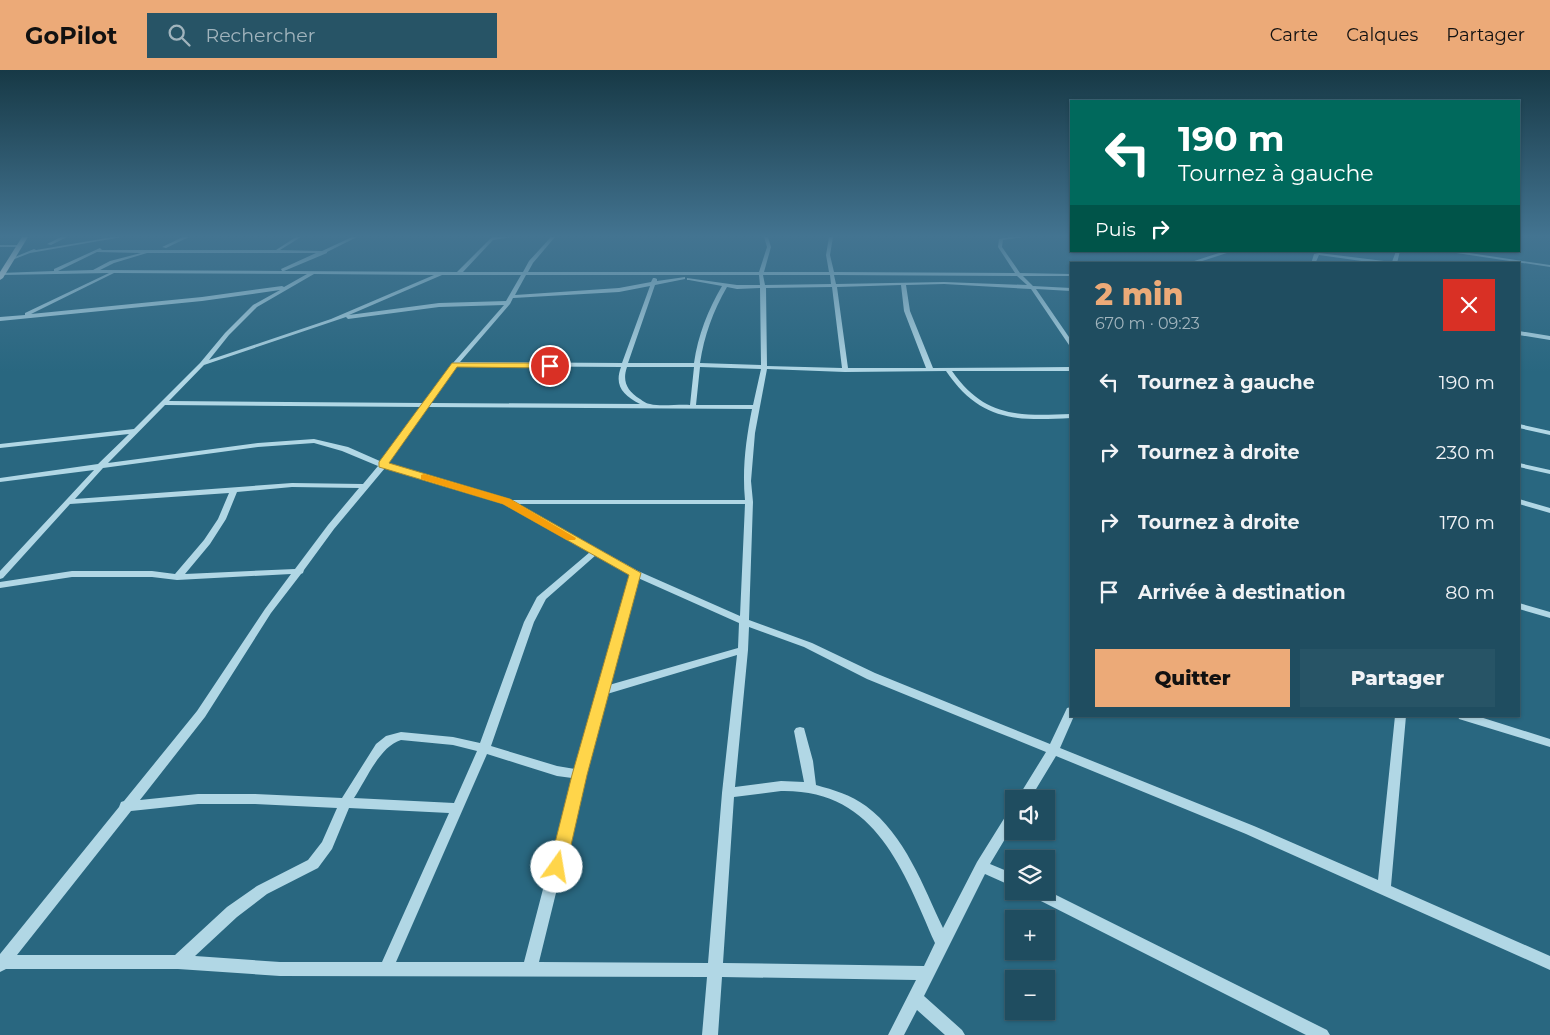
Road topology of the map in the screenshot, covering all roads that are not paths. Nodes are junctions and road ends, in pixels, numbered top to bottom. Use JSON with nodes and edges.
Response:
{"nodes":[{"id":1,"x":93,"y":282,"type":"edge"},
{"id":2,"x":294,"y":282,"type":"edge"},
{"id":3,"x":422,"y":282,"type":"edge"},
{"id":4,"x":520,"y":282,"type":"edge"},
{"id":5,"x":664,"y":282,"type":"edge"},
{"id":6,"x":705,"y":282,"type":"edge"},
{"id":7,"x":762,"y":282,"type":"edge"},
{"id":8,"x":1027,"y":282,"type":"edge"},
{"id":9,"x":654,"y":284,"type":"junction"},
{"id":10,"x":834,"y":284,"type":"junction"},
{"id":11,"x":903,"y":284,"type":"junction"},
{"id":12,"x":725,"y":286,"type":"junction"},
{"id":13,"x":282,"y":288,"type":"junction"},
{"id":14,"x":763,"y":288,"type":"junction"},
{"id":15,"x":1033,"y":288,"type":"junction"},
{"id":16,"x":1070,"y":289,"type":"edge"},
{"id":17,"x":510,"y":300,"type":"junction"},
{"id":18,"x":22,"y":317,"type":"junction"},
{"id":19,"x":0,"y":319,"type":"edge"},
{"id":20,"x":333,"y":320,"type":"junction"},
{"id":21,"x":1520,"y":333,"type":"edge"},
{"id":22,"x":1550,"y":338,"type":"edge"},
{"id":23,"x":1070,"y":343,"type":"edge"},
{"id":24,"x":202,"y":364,"type":"junction"},
{"id":25,"x":455,"y":364,"type":"junction"},
{"id":26,"x":625,"y":366,"type":"junction"},
{"id":27,"x":698,"y":366,"type":"junction"},
{"id":28,"x":764,"y":368,"type":"junction"},
{"id":29,"x":930,"y":369,"type":"junction"},
{"id":30,"x":1070,"y":369,"type":"edge"},
{"id":31,"x":845,"y":370,"type":"junction"},
{"id":32,"x":947,"y":370,"type":"junction"},
{"id":33,"x":163,"y":403,"type":"junction"},
{"id":34,"x":425,"y":406,"type":"junction"},
{"id":35,"x":647,"y":406,"type":"junction"},
{"id":36,"x":693,"y":406,"type":"junction"},
{"id":37,"x":757,"y":407,"type":"junction"},
{"id":38,"x":1070,"y":416,"type":"edge"},
{"id":39,"x":1520,"y":426,"type":"edge"},
{"id":40,"x":135,"y":431,"type":"junction"},
{"id":41,"x":1550,"y":433,"type":"edge"},
{"id":42,"x":0,"y":446,"type":"edge"},
{"id":43,"x":383,"y":464,"type":"junction"},
{"id":44,"x":1520,"y":465,"type":"edge"},
{"id":45,"x":101,"y":466,"type":"junction"},
{"id":46,"x":1550,"y":472,"type":"edge"},
{"id":47,"x":0,"y":480,"type":"edge"},
{"id":48,"x":364,"y":486,"type":"junction"},
{"id":49,"x":234,"y":489,"type":"junction"},
{"id":50,"x":1520,"y":501,"type":"edge"},
{"id":51,"x":70,"y":502,"type":"junction"},
{"id":52,"x":507,"y":502,"type":"junction"},
{"id":53,"x":749,"y":502,"type":"junction"},
{"id":54,"x":1550,"y":511,"type":"edge"},
{"id":55,"x":595,"y":552,"type":"junction"},
{"id":56,"x":300,"y":571,"type":"junction"},
{"id":57,"x":635,"y":573,"type":"junction"},
{"id":58,"x":0,"y":576,"type":"edge"},
{"id":59,"x":177,"y":577,"type":"junction"},
{"id":60,"x":0,"y":586,"type":"edge"},
{"id":61,"x":1520,"y":606,"type":"edge"},
{"id":62,"x":1550,"y":615,"type":"edge"},
{"id":63,"x":743,"y":621,"type":"junction"},
{"id":64,"x":743,"y":650,"type":"junction"},
{"id":65,"x":603,"y":691,"type":"junction"},
{"id":66,"x":1070,"y":713,"type":"edge"},
{"id":67,"x":1401,"y":717,"type":"edge"},
{"id":68,"x":1466,"y":717,"type":"edge"},
{"id":69,"x":800,"y":731,"type":"dead end"},
{"id":70,"x":1550,"y":743,"type":"edge"},
{"id":71,"x":484,"y":748,"type":"junction"},
{"id":72,"x":1053,"y":750,"type":"junction"},
{"id":73,"x":579,"y":775,"type":"junction"},
{"id":74,"x":811,"y":788,"type":"junction"},
{"id":75,"x":1029,"y":790,"type":"edge"},
{"id":76,"x":728,"y":793,"type":"junction"},
{"id":77,"x":345,"y":803,"type":"junction"},
{"id":78,"x":125,"y":806,"type":"junction"},
{"id":79,"x":458,"y":808,"type":"junction"},
{"id":80,"x":1005,"y":829,"type":"edge"},
{"id":81,"x":982,"y":866,"type":"junction"},
{"id":82,"x":1005,"y":877,"type":"edge"},
{"id":83,"x":1384,"y":887,"type":"junction"},
{"id":84,"x":1052,"y":900,"type":"edge"},
{"id":85,"x":942,"y":942,"type":"junction"},
{"id":86,"x":178,"y":962,"type":"junction"},
{"id":87,"x":1,"y":963,"type":"edge"},
{"id":88,"x":1550,"y":963,"type":"edge"},
{"id":89,"x":530,"y":969,"type":"junction"},
{"id":90,"x":386,"y":970,"type":"junction"},
{"id":91,"x":716,"y":970,"type":"junction"},
{"id":92,"x":927,"y":973,"type":"junction"},
{"id":93,"x":916,"y":998,"type":"junction"},
{"id":94,"x":710,"y":1035,"type":"edge"},
{"id":95,"x":896,"y":1035,"type":"edge"},
{"id":96,"x":957,"y":1035,"type":"edge"},
{"id":97,"x":1322,"y":1035,"type":"edge"}],
"edges":[{"from":1,"to":18,"type":"street"},
{"from":2,"to":13,"type":"street"},
{"from":3,"to":20,"type":"street"},
{"from":4,"to":17,"type":"street"},
{"from":5,"to":9,"type":"street"},
{"from":6,"to":12,"type":"street"},
{"from":7,"to":14,"type":"street"},
{"from":8,"to":15,"type":"street"},
{"from":9,"to":17,"type":"street"},
{"from":9,"to":26,"type":"street"},
{"from":10,"to":11,"type":"street"},
{"from":10,"to":14,"type":"street"},
{"from":10,"to":31,"type":"street"},
{"from":11,"to":15,"type":"street"},
{"from":11,"to":29,"type":"street"},
{"from":12,"to":14,"type":"street"},
{"from":12,"to":27,"type":"street"},
{"from":13,"to":18,"type":"street"},
{"from":13,"to":24,"type":"street"},
{"from":14,"to":28,"type":"street"},
{"from":15,"to":16,"type":"street"},
{"from":15,"to":23,"type":"street"},
{"from":17,"to":20,"type":"street"},
{"from":17,"to":25,"type":"street"},
{"from":18,"to":19,"type":"street"},
{"from":20,"to":24,"type":"street"},
{"from":21,"to":22,"type":"street"},
{"from":24,"to":33,"type":"street"},
{"from":25,"to":26,"type":"street"},
{"from":25,"to":34,"type":"street"},
{"from":26,"to":27,"type":"street"},
{"from":26,"to":35,"type":"street"},
{"from":27,"to":28,"type":"street"},
{"from":27,"to":36,"type":"street"},
{"from":28,"to":31,"type":"street"},
{"from":28,"to":37,"type":"street"},
{"from":29,"to":31,"type":"street"},
{"from":29,"to":32,"type":"street"},
{"from":30,"to":32,"type":"street"},
{"from":32,"to":38,"type":"street"},
{"from":33,"to":34,"type":"street"},
{"from":33,"to":40,"type":"street"},
{"from":34,"to":35,"type":"street"},
{"from":34,"to":43,"type":"street"},
{"from":35,"to":36,"type":"street"},
{"from":36,"to":37,"type":"street"},
{"from":37,"to":53,"type":"street"},
{"from":39,"to":41,"type":"street"},
{"from":40,"to":42,"type":"street"},
{"from":40,"to":45,"type":"street"},
{"from":43,"to":45,"type":"street"},
{"from":43,"to":48,"type":"street"},
{"from":43,"to":52,"type":"street"},
{"from":44,"to":46,"type":"street"},
{"from":45,"to":47,"type":"street"},
{"from":45,"to":51,"type":"street"},
{"from":48,"to":49,"type":"street"},
{"from":48,"to":56,"type":"street"},
{"from":49,"to":51,"type":"street"},
{"from":49,"to":59,"type":"street"},
{"from":50,"to":54,"type":"street"},
{"from":51,"to":58,"type":"street"},
{"from":52,"to":53,"type":"street"},
{"from":52,"to":55,"type":"street"},
{"from":53,"to":63,"type":"street"},
{"from":55,"to":57,"type":"street"},
{"from":55,"to":71,"type":"street"},
{"from":56,"to":59,"type":"street"},
{"from":56,"to":78,"type":"street"},
{"from":57,"to":63,"type":"street"},
{"from":57,"to":65,"type":"street"},
{"from":59,"to":60,"type":"street"},
{"from":61,"to":62,"type":"street"},
{"from":63,"to":64,"type":"street"},
{"from":63,"to":72,"type":"street"},
{"from":64,"to":65,"type":"street"},
{"from":64,"to":76,"type":"street"},
{"from":65,"to":73,"type":"street"},
{"from":66,"to":72,"type":"street"},
{"from":67,"to":83,"type":"street"},
{"from":68,"to":70,"type":"street"},
{"from":69,"to":74,"type":"street"},
{"from":71,"to":73,"type":"street"},
{"from":71,"to":77,"type":"street"},
{"from":71,"to":79,"type":"street"},
{"from":72,"to":75,"type":"street"},
{"from":72,"to":83,"type":"street"},
{"from":73,"to":89,"type":"street"},
{"from":74,"to":76,"type":"street"},
{"from":74,"to":85,"type":"street"},
{"from":76,"to":91,"type":"street"},
{"from":77,"to":78,"type":"street"},
{"from":77,"to":79,"type":"street"},
{"from":77,"to":86,"type":"street"},
{"from":78,"to":87,"type":"street"},
{"from":79,"to":90,"type":"street"},
{"from":80,"to":81,"type":"street"},
{"from":81,"to":82,"type":"street"},
{"from":81,"to":85,"type":"street"},
{"from":83,"to":88,"type":"street"},
{"from":84,"to":97,"type":"street"},
{"from":85,"to":92,"type":"street"},
{"from":86,"to":87,"type":"street"},
{"from":86,"to":90,"type":"street"},
{"from":89,"to":90,"type":"street"},
{"from":89,"to":91,"type":"street"},
{"from":91,"to":92,"type":"street"},
{"from":91,"to":94,"type":"street"},
{"from":92,"to":93,"type":"street"},
{"from":93,"to":95,"type":"street"},
{"from":93,"to":96,"type":"street"}]}
